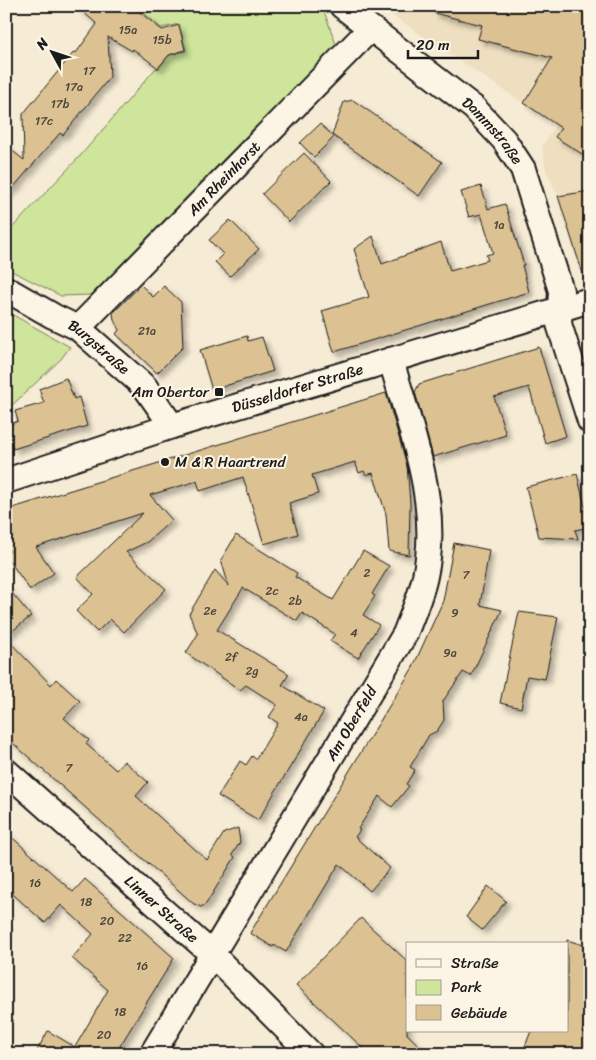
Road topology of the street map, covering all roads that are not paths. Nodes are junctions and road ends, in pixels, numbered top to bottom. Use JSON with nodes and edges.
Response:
{"nodes":[{"id":1,"x":342,"y":6,"type":"edge"},
{"id":2,"x":370,"y":29,"type":"junction"},
{"id":3,"x":6,"y":289,"type":"edge"},
{"id":4,"x":590,"y":300,"type":"edge"},
{"id":5,"x":560,"y":310,"type":"junction"},
{"id":6,"x":78,"y":328,"type":"junction"},
{"id":7,"x":390,"y":360,"type":"junction"},
{"id":8,"x":590,"y":421,"type":"edge"},
{"id":9,"x":172,"y":426,"type":"junction"},
{"id":10,"x":6,"y":482,"type":"edge"},
{"id":11,"x":6,"y":770,"type":"edge"},
{"id":12,"x":212,"y":954,"type":"junction"},
{"id":13,"x":152,"y":1054,"type":"edge"},
{"id":14,"x":311,"y":1054,"type":"edge"}],
"edges":[{"from":1,"to":2,"type":"street","name":"Dammstraße"},
{"from":2,"to":5,"type":"street","name":"Dammstraße"},
{"from":2,"to":6,"type":"street","name":"Am Rheinhorst"},
{"from":3,"to":6,"type":"street","name":"Burgstraße"},
{"from":4,"to":5,"type":"street","name":"Düsseldorfer Straße"},
{"from":5,"to":7,"type":"street","name":"Düsseldorfer Straße"},
{"from":5,"to":8,"type":"street","name":"Dammstraße"},
{"from":6,"to":9,"type":"street","name":"Burgstraße"},
{"from":7,"to":9,"type":"street","name":"Düsseldorfer Straße"},
{"from":7,"to":12,"type":"street","name":"Am Oberfeld"},
{"from":9,"to":10,"type":"street","name":"Düsseldorfer Straße"},
{"from":11,"to":12,"type":"street","name":"Linner Straße"},
{"from":12,"to":13,"type":"street","name":"Am Oberfeld"},
{"from":12,"to":14,"type":"street","name":"Linner Straße"}]}
